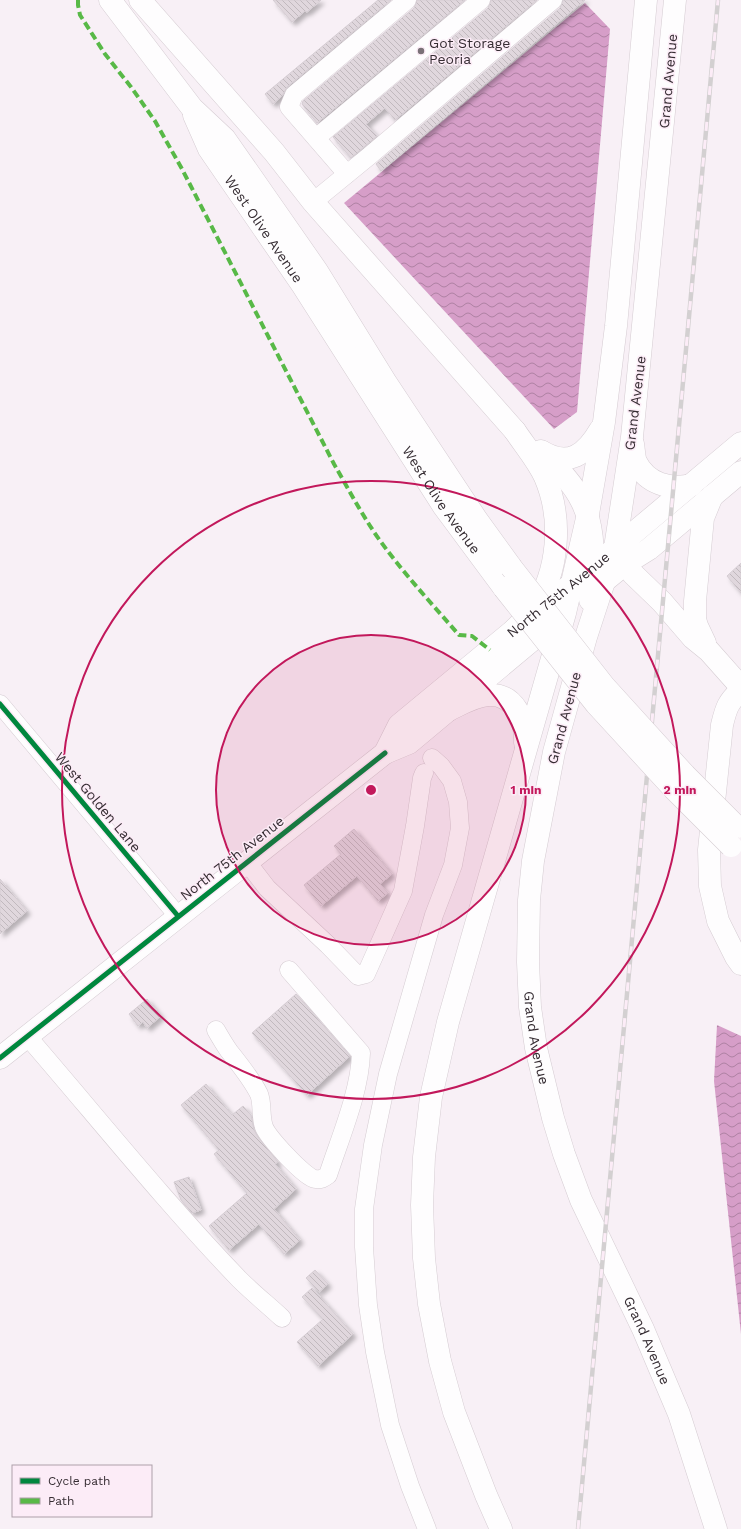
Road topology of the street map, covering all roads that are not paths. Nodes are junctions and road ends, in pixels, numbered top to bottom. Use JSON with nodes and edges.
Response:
{"nodes":[{"id":1,"x":110,"y":0,"type":"edge"},
{"id":2,"x":140,"y":0,"type":"edge"},
{"id":3,"x":407,"y":0,"type":"edge"},
{"id":4,"x":481,"y":0,"type":"edge"},
{"id":5,"x":553,"y":0,"type":"edge"},
{"id":6,"x":646,"y":0,"type":"edge"},
{"id":7,"x":675,"y":0,"type":"edge"},
{"id":8,"x":192,"y":108,"type":"junction"},
{"id":9,"x":316,"y":138,"type":"junction"},
{"id":10,"x":347,"y":174,"type":"junction"},
{"id":11,"x":313,"y":202,"type":"junction"},
{"id":12,"x":604,"y":422,"type":"junction"},
{"id":13,"x":516,"y":431,"type":"junction"},
{"id":14,"x":632,"y":437,"type":"junction"},
{"id":15,"x":741,"y":443,"type":"edge"},
{"id":16,"x":542,"y":452,"type":"junction"},
{"id":17,"x":741,"y":472,"type":"edge"},
{"id":18,"x":692,"y":484,"type":"junction"},
{"id":19,"x":592,"y":488,"type":"junction"},
{"id":20,"x":712,"y":496,"type":"junction"},
{"id":21,"x":588,"y":514,"type":"junction"},
{"id":22,"x":620,"y":556,"type":"junction"},
{"id":23,"x":590,"y":580,"type":"junction"},
{"id":24,"x":565,"y":613,"type":"junction"},
{"id":25,"x":514,"y":630,"type":"junction"},
{"id":26,"x":709,"y":651,"type":"junction"},
{"id":27,"x":741,"y":687,"type":"edge"},
{"id":28,"x":741,"y":690,"type":"edge"},
{"id":29,"x":0,"y":704,"type":"edge"},
{"id":30,"x":449,"y":710,"type":"junction"},
{"id":31,"x":385,"y":753,"type":"junction"},
{"id":32,"x":524,"y":761,"type":"junction"},
{"id":33,"x":738,"y":840,"type":"edge"},
{"id":34,"x":247,"y":862,"type":"junction"},
{"id":35,"x":178,"y":916,"type":"junction"},
{"id":36,"x":741,"y":964,"type":"edge"},
{"id":37,"x":289,"y":970,"type":"dead end"},
{"id":38,"x":216,"y":1030,"type":"dead end"},
{"id":39,"x":27,"y":1036,"type":"junction"},
{"id":40,"x":0,"y":1058,"type":"edge"},
{"id":41,"x":282,"y":1318,"type":"dead end"},
{"id":42,"x":427,"y":1529,"type":"edge"},
{"id":43,"x":501,"y":1529,"type":"edge"},
{"id":44,"x":716,"y":1529,"type":"edge"}],
"edges":[{"from":1,"to":8,"type":"main road","name":"West Olive Avenue"},
{"from":2,"to":11,"type":"main road"},
{"from":3,"to":9,"type":"street"},
{"from":4,"to":9,"type":"street"},
{"from":5,"to":10,"type":"street"},
{"from":6,"to":12,"type":"main road","name":"Grand Avenue"},
{"from":7,"to":14,"type":"main road","name":"Grand Avenue"},
{"from":8,"to":33,"type":"main road","name":"West Olive Avenue","bridge":true},
{"from":8,"to":33,"type":"main road","name":"West Olive Avenue","bridge":true},
{"from":9,"to":10,"type":"street"},
{"from":10,"to":11,"type":"street"},
{"from":11,"to":13,"type":"main road"},
{"from":12,"to":16,"type":"main road"},
{"from":12,"to":19,"type":"main road","name":"Grand Avenue"},
{"from":13,"to":16,"type":"main road"},
{"from":13,"to":25,"type":"main road"},
{"from":14,"to":18,"type":"main road"},
{"from":14,"to":22,"type":"main road","name":"Grand Avenue"},
{"from":15,"to":18,"type":"main road","name":"North 75th Avenue"},
{"from":16,"to":21,"type":"main road"},
{"from":17,"to":20,"type":"main road","name":"North 75th Avenue"},
{"from":18,"to":22,"type":"main road","name":"North 75th Avenue"},
{"from":19,"to":21,"type":"main road","name":"Grand Avenue"},
{"from":19,"to":22,"type":"main road"},
{"from":20,"to":22,"type":"main road","name":"North 75th Avenue"},
{"from":20,"to":26,"type":"main road"},
{"from":21,"to":23,"type":"main road","name":"Grand Avenue"},
{"from":22,"to":23,"type":"main road","name":"Grand Avenue"},
{"from":22,"to":26,"type":"main road"},
{"from":23,"to":24,"type":"main road","name":"North 75th Avenue"},
{"from":23,"to":25,"type":"main road","name":"North 75th Avenue"},
{"from":23,"to":44,"type":"main road","name":"Grand Avenue"},
{"from":24,"to":30,"type":"main road","name":"North 75th Avenue"},
{"from":24,"to":32,"type":"main road","name":"Grand Avenue"},
{"from":25,"to":31,"type":"main road","name":"North 75th Avenue"},
{"from":26,"to":27,"type":"main road"},
{"from":28,"to":36,"type":"main road"},
{"from":29,"to":35,"type":"street","name":"West Golden Lane"},
{"from":30,"to":31,"type":"main road","name":"North 75th Avenue"},
{"from":30,"to":32,"type":"main road"},
{"from":31,"to":34,"type":"main road","name":"North 75th Avenue"},
{"from":32,"to":43,"type":"main road","name":"Grand Avenue"},
{"from":34,"to":35,"type":"main road","name":"North 75th Avenue"},
{"from":34,"to":42,"type":"street"},
{"from":35,"to":39,"type":"main road","name":"North 75th Avenue"},
{"from":37,"to":38,"type":"street"},
{"from":39,"to":40,"type":"main road","name":"North 75th Avenue"},
{"from":39,"to":41,"type":"street"}]}
